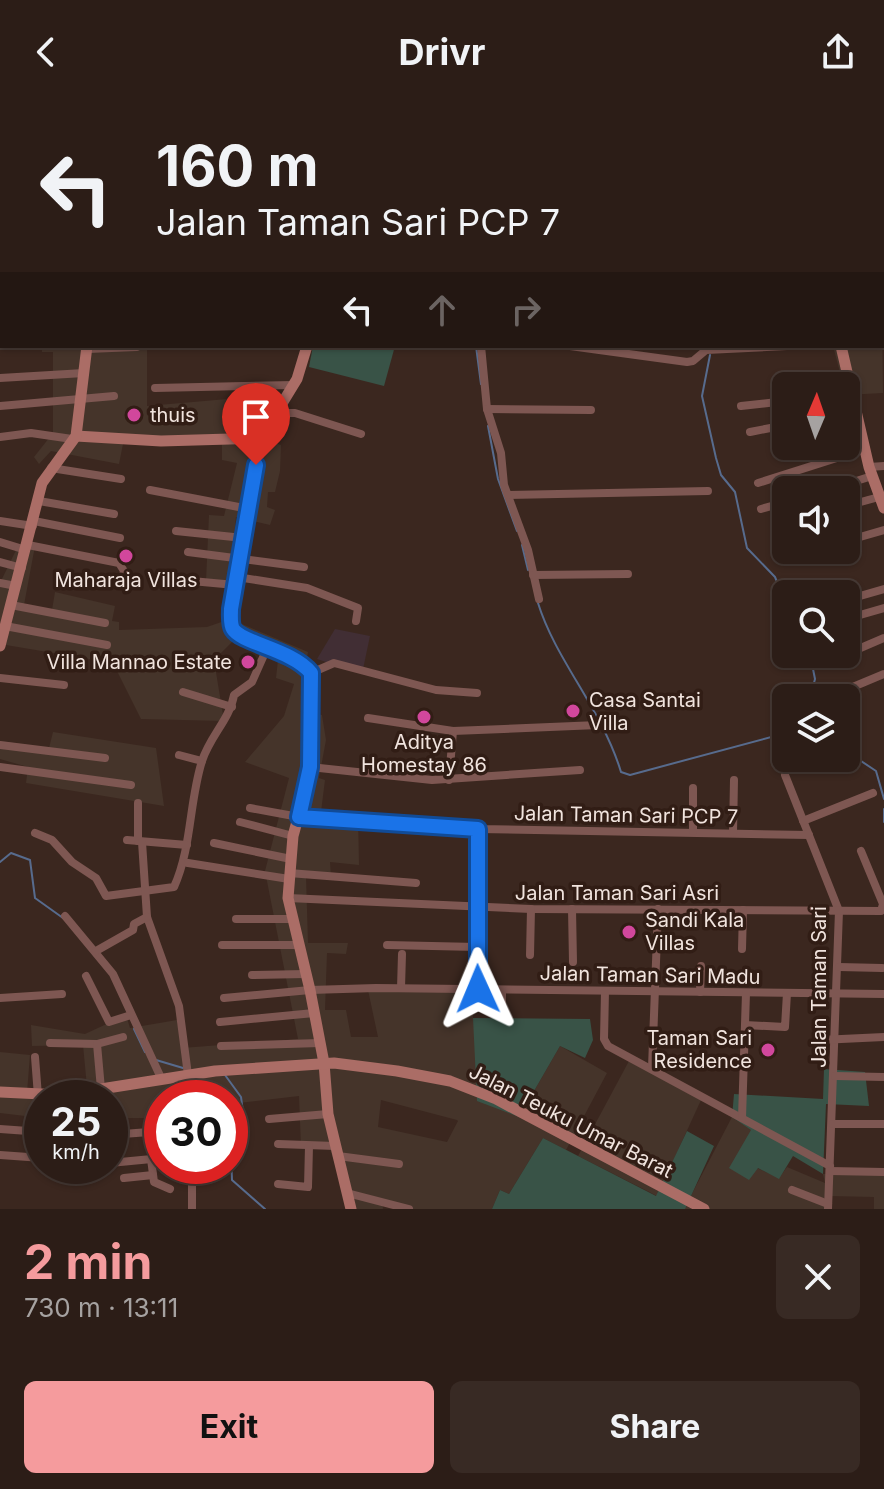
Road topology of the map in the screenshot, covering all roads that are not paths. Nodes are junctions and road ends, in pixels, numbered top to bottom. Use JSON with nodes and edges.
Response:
{"nodes":[{"id":1,"x":87,"y":348,"type":"edge"},
{"id":2,"x":306,"y":348,"type":"edge"},
{"id":3,"x":481,"y":348,"type":"edge"},
{"id":4,"x":585,"y":348,"type":"edge"},
{"id":5,"x":746,"y":348,"type":"edge"},
{"id":6,"x":841,"y":348,"type":"edge"},
{"id":7,"x":845,"y":372,"type":"edge"},
{"id":8,"x":84,"y":373,"type":"junction"},
{"id":9,"x":0,"y":378,"type":"edge"},
{"id":10,"x":294,"y":385,"type":"junction"},
{"id":11,"x":155,"y":388,"type":"dead end"},
{"id":12,"x":114,"y":396,"type":"dead end"},
{"id":13,"x":80,"y":397,"type":"junction"},
{"id":14,"x":772,"y":403,"type":"edge"},
{"id":15,"x":0,"y":406,"type":"edge"},
{"id":16,"x":741,"y":406,"type":"dead end"},
{"id":17,"x":487,"y":409,"type":"junction"},
{"id":18,"x":591,"y":410,"type":"dead end"},
{"id":19,"x":276,"y":413,"type":"junction"},
{"id":20,"x":772,"y":428,"type":"edge"},
{"id":21,"x":750,"y":432,"type":"dead end"},
{"id":22,"x":361,"y":434,"type":"dead end"},
{"id":23,"x":860,"y":436,"type":"edge"},
{"id":24,"x":0,"y":437,"type":"edge"},
{"id":25,"x":74,"y":438,"type":"junction"},
{"id":26,"x":261,"y":438,"type":"junction"},
{"id":27,"x":865,"y":449,"type":"junction"},
{"id":28,"x":884,"y":466,"type":"edge"},
{"id":29,"x":51,"y":468,"type":"junction"},
{"id":30,"x":870,"y":472,"type":"junction"},
{"id":31,"x":860,"y":476,"type":"edge"},
{"id":32,"x":121,"y":479,"type":"dead end"},
{"id":33,"x":758,"y":483,"type":"dead end"},
{"id":34,"x":150,"y":490,"type":"dead end"},
{"id":35,"x":708,"y":491,"type":"dead end"},
{"id":36,"x":508,"y":495,"type":"junction"},
{"id":37,"x":39,"y":501,"type":"junction"},
{"id":38,"x":882,"y":502,"type":"edge"},
{"id":39,"x":860,"y":504,"type":"edge"},
{"id":40,"x":772,"y":506,"type":"edge"},
{"id":41,"x":249,"y":509,"type":"junction"},
{"id":42,"x":761,"y":509,"type":"dead end"},
{"id":43,"x":114,"y":514,"type":"dead end"},
{"id":44,"x":0,"y":521,"type":"edge"},
{"id":45,"x":34,"y":524,"type":"junction"},
{"id":46,"x":884,"y":530,"type":"edge"},
{"id":47,"x":176,"y":531,"type":"dead end"},
{"id":48,"x":860,"y":537,"type":"edge"},
{"id":49,"x":120,"y":538,"type":"dead end"},
{"id":50,"x":243,"y":538,"type":"junction"},
{"id":51,"x":0,"y":542,"type":"edge"},
{"id":52,"x":27,"y":548,"type":"junction"},
{"id":53,"x":188,"y":552,"type":"dead end"},
{"id":54,"x":240,"y":556,"type":"junction"},
{"id":55,"x":0,"y":562,"type":"edge"},
{"id":56,"x":304,"y":567,"type":"dead end"},
{"id":57,"x":22,"y":568,"type":"junction"},
{"id":58,"x":628,"y":574,"type":"dead end"},
{"id":59,"x":533,"y":575,"type":"junction"},
{"id":60,"x":170,"y":579,"type":"dead end"},
{"id":61,"x":236,"y":581,"type":"junction"},
{"id":62,"x":0,"y":583,"type":"edge"},
{"id":63,"x":120,"y":585,"type":"dead end"},
{"id":64,"x":16,"y":586,"type":"junction"},
{"id":65,"x":884,"y":589,"type":"edge"},
{"id":66,"x":860,"y":596,"type":"edge"},
{"id":67,"x":539,"y":599,"type":"dead end"},
{"id":68,"x":11,"y":605,"type":"junction"},
{"id":69,"x":884,"y":608,"type":"edge"},
{"id":70,"x":860,"y":615,"type":"edge"},
{"id":71,"x":356,"y":621,"type":"dead end"},
{"id":72,"x":105,"y":623,"type":"dead end"},
{"id":73,"x":2,"y":635,"type":"edge"},
{"id":74,"x":884,"y":638,"type":"edge"},
{"id":75,"x":107,"y":645,"type":"dead end"},
{"id":76,"x":268,"y":646,"type":"junction"},
{"id":77,"x":860,"y":648,"type":"edge"},
{"id":78,"x":311,"y":673,"type":"junction"},
{"id":79,"x":884,"y":674,"type":"edge"},
{"id":80,"x":0,"y":678,"type":"edge"},
{"id":81,"x":860,"y":684,"type":"edge"},
{"id":82,"x":64,"y":685,"type":"dead end"},
{"id":83,"x":183,"y":692,"type":"dead end"},
{"id":84,"x":477,"y":693,"type":"dead end"},
{"id":85,"x":232,"y":707,"type":"junction"},
{"id":86,"x":368,"y":718,"type":"dead end"},
{"id":87,"x":598,"y":725,"type":"dead end"},
{"id":88,"x":453,"y":731,"type":"junction"},
{"id":89,"x":0,"y":745,"type":"edge"},
{"id":90,"x":179,"y":755,"type":"dead end"},
{"id":91,"x":105,"y":758,"type":"dead end"},
{"id":92,"x":202,"y":761,"type":"junction"},
{"id":93,"x":0,"y":767,"type":"edge"},
{"id":94,"x":310,"y":767,"type":"junction"},
{"id":95,"x":580,"y":770,"type":"dead end"},
{"id":96,"x":785,"y":775,"type":"dead end"},
{"id":97,"x":449,"y":780,"type":"junction"},
{"id":98,"x":734,"y":780,"type":"dead end"},
{"id":99,"x":131,"y":785,"type":"dead end"},
{"id":100,"x":693,"y":788,"type":"dead end"},
{"id":101,"x":873,"y":793,"type":"dead end"},
{"id":102,"x":138,"y":803,"type":"dead end"},
{"id":103,"x":250,"y":808,"type":"dead end"},
{"id":104,"x":299,"y":817,"type":"junction"},
{"id":105,"x":803,"y":821,"type":"junction"},
{"id":106,"x":240,"y":822,"type":"dead end"},
{"id":107,"x":478,"y":829,"type":"junction"},
{"id":108,"x":693,"y":831,"type":"junction"},
{"id":109,"x":35,"y":833,"type":"dead end"},
{"id":110,"x":733,"y":833,"type":"junction"},
{"id":111,"x":809,"y":835,"type":"junction"},
{"id":112,"x":293,"y":836,"type":"junction"},
{"id":113,"x":127,"y":840,"type":"dead end"},
{"id":114,"x":140,"y":841,"type":"junction"},
{"id":115,"x":199,"y":841,"type":"dead end"},
{"id":116,"x":187,"y":842,"type":"junction"},
{"id":117,"x":214,"y":843,"type":"dead end"},
{"id":118,"x":861,"y":851,"type":"dead end"},
{"id":119,"x":291,"y":859,"type":"junction"},
{"id":120,"x":188,"y":863,"type":"dead end"},
{"id":121,"x":289,"y":876,"type":"junction"},
{"id":122,"x":416,"y":883,"type":"dead end"},
{"id":123,"x":144,"y":893,"type":"junction"},
{"id":124,"x":288,"y":898,"type":"junction"},
{"id":125,"x":480,"y":907,"type":"junction"},
{"id":126,"x":531,"y":909,"type":"junction"},
{"id":127,"x":572,"y":909,"type":"junction"},
{"id":128,"x":658,"y":909,"type":"junction"},
{"id":129,"x":743,"y":910,"type":"junction"},
{"id":130,"x":839,"y":911,"type":"junction"},
{"id":131,"x":65,"y":916,"type":"dead end"},
{"id":132,"x":147,"y":917,"type":"junction"},
{"id":133,"x":236,"y":919,"type":"dead end"},
{"id":134,"x":291,"y":919,"type":"junction"},
{"id":135,"x":222,"y":945,"type":"dead end"},
{"id":136,"x":298,"y":945,"type":"junction"},
{"id":137,"x":387,"y":945,"type":"dead end"},
{"id":138,"x":477,"y":947,"type":"junction"},
{"id":139,"x":742,"y":949,"type":"dead end"},
{"id":140,"x":96,"y":951,"type":"junction"},
{"id":141,"x":402,"y":954,"type":"dead end"},
{"id":142,"x":530,"y":955,"type":"dead end"},
{"id":143,"x":573,"y":962,"type":"dead end"},
{"id":144,"x":701,"y":966,"type":"dead end"},
{"id":145,"x":839,"y":967,"type":"junction"},
{"id":146,"x":882,"y":968,"type":"dead end"},
{"id":147,"x":306,"y":974,"type":"junction"},
{"id":148,"x":252,"y":975,"type":"dead end"},
{"id":149,"x":86,"y":976,"type":"dead end"},
{"id":150,"x":401,"y":988,"type":"junction"},
{"id":151,"x":478,"y":989,"type":"junction"},
{"id":152,"x":310,"y":990,"type":"junction"},
{"id":153,"x":502,"y":990,"type":"junction"},
{"id":154,"x":605,"y":991,"type":"junction"},
{"id":155,"x":700,"y":992,"type":"junction"},
{"id":156,"x":655,"y":993,"type":"junction"},
{"id":157,"x":746,"y":993,"type":"junction"},
{"id":158,"x":787,"y":993,"type":"junction"},
{"id":159,"x":838,"y":993,"type":"junction"},
{"id":160,"x":62,"y":994,"type":"dead end"},
{"id":161,"x":884,"y":994,"type":"edge"},
{"id":162,"x":0,"y":998,"type":"edge"},
{"id":163,"x":224,"y":998,"type":"dead end"},
{"id":164,"x":314,"y":1013,"type":"junction"},
{"id":165,"x":502,"y":1013,"type":"dead end"},
{"id":166,"x":131,"y":1015,"type":"junction"},
{"id":167,"x":220,"y":1022,"type":"dead end"},
{"id":168,"x":745,"y":1025,"type":"junction"},
{"id":169,"x":123,"y":1037,"type":"dead end"},
{"id":170,"x":837,"y":1037,"type":"junction"},
{"id":171,"x":884,"y":1037,"type":"edge"},
{"id":172,"x":820,"y":1040,"type":"dead end"},
{"id":173,"x":50,"y":1043,"type":"dead end"},
{"id":174,"x":320,"y":1043,"type":"junction"},
{"id":175,"x":97,"y":1044,"type":"junction"},
{"id":176,"x":221,"y":1046,"type":"dead end"},
{"id":177,"x":35,"y":1057,"type":"dead end"},
{"id":178,"x":324,"y":1063,"type":"junction"},
{"id":179,"x":652,"y":1068,"type":"junction"},
{"id":180,"x":188,"y":1075,"type":"junction"},
{"id":181,"x":835,"y":1076,"type":"junction"},
{"id":182,"x":884,"y":1077,"type":"edge"},
{"id":183,"x":37,"y":1080,"type":"edge"},
{"id":184,"x":100,"y":1080,"type":"edge"},
{"id":185,"x":162,"y":1080,"type":"joint"},
{"id":186,"x":0,"y":1092,"type":"edge"},
{"id":187,"x":24,"y":1095,"type":"edge"},
{"id":188,"x":328,"y":1114,"type":"junction"},
{"id":189,"x":742,"y":1118,"type":"junction"},
{"id":190,"x":269,"y":1119,"type":"dead end"},
{"id":191,"x":833,"y":1124,"type":"junction"},
{"id":192,"x":884,"y":1124,"type":"edge"},
{"id":193,"x":0,"y":1129,"type":"edge"},
{"id":194,"x":24,"y":1131,"type":"edge"},
{"id":195,"x":278,"y":1144,"type":"dead end"},
{"id":196,"x":309,"y":1146,"type":"junction"},
{"id":197,"x":337,"y":1151,"type":"junction"},
{"id":198,"x":0,"y":1155,"type":"edge"},
{"id":199,"x":24,"y":1157,"type":"edge"},
{"id":200,"x":399,"y":1164,"type":"dead end"},
{"id":201,"x":830,"y":1169,"type":"junction"},
{"id":202,"x":884,"y":1172,"type":"edge"},
{"id":203,"x":159,"y":1184,"type":"edge"},
{"id":204,"x":192,"y":1184,"type":"edge"},
{"id":205,"x":278,"y":1184,"type":"dead end"},
{"id":206,"x":170,"y":1189,"type":"dead end"},
{"id":207,"x":792,"y":1190,"type":"dead end"},
{"id":208,"x":347,"y":1193,"type":"junction"},
{"id":209,"x":828,"y":1207,"type":"edge"},
{"id":210,"x":192,"y":1209,"type":"edge"},
{"id":211,"x":351,"y":1209,"type":"edge"},
{"id":212,"x":409,"y":1209,"type":"edge"},
{"id":213,"x":704,"y":1209,"type":"edge"}],
"edges":[{"from":1,"to":8,"type":"street"},
{"from":2,"to":10,"type":"street"},
{"from":3,"to":17,"type":"street"},
{"from":4,"to":5,"type":"street"},
{"from":6,"to":7,"type":"street"},
{"from":8,"to":9,"type":"street"},
{"from":8,"to":13,"type":"street"},
{"from":10,"to":11,"type":"street"},
{"from":10,"to":19,"type":"street"},
{"from":12,"to":13,"type":"street"},
{"from":13,"to":15,"type":"street"},
{"from":13,"to":25,"type":"street"},
{"from":14,"to":16,"type":"street"},
{"from":17,"to":18,"type":"street"},
{"from":17,"to":36,"type":"street"},
{"from":19,"to":22,"type":"street"},
{"from":19,"to":26,"type":"street"},
{"from":20,"to":21,"type":"street"},
{"from":23,"to":27,"type":"street"},
{"from":24,"to":25,"type":"street"},
{"from":25,"to":26,"type":"street"},
{"from":25,"to":29,"type":"street"},
{"from":26,"to":41,"type":"street"},
{"from":27,"to":30,"type":"street"},
{"from":27,"to":33,"type":"street"},
{"from":28,"to":30,"type":"street"},
{"from":29,"to":32,"type":"street"},
{"from":29,"to":37,"type":"street"},
{"from":30,"to":31,"type":"street"},
{"from":30,"to":38,"type":"street"},
{"from":34,"to":41,"type":"street"},
{"from":35,"to":36,"type":"street"},
{"from":36,"to":59,"type":"street"},
{"from":37,"to":43,"type":"street"},
{"from":37,"to":45,"type":"street"},
{"from":38,"to":39,"type":"street"},
{"from":40,"to":42,"type":"street"},
{"from":41,"to":50,"type":"street"},
{"from":44,"to":45,"type":"street"},
{"from":45,"to":49,"type":"street"},
{"from":45,"to":52,"type":"street"},
{"from":46,"to":48,"type":"street"},
{"from":47,"to":50,"type":"street"},
{"from":50,"to":54,"type":"street"},
{"from":51,"to":52,"type":"street"},
{"from":52,"to":57,"type":"street"},
{"from":52,"to":63,"type":"street"},
{"from":53,"to":54,"type":"street"},
{"from":54,"to":56,"type":"street"},
{"from":54,"to":61,"type":"street"},
{"from":55,"to":57,"type":"street"},
{"from":57,"to":64,"type":"street"},
{"from":58,"to":59,"type":"street"},
{"from":59,"to":67,"type":"street"},
{"from":60,"to":61,"type":"street"},
{"from":61,"to":71,"type":"street"},
{"from":61,"to":76,"type":"street"},
{"from":62,"to":64,"type":"street"},
{"from":64,"to":68,"type":"street"},
{"from":65,"to":66,"type":"street"},
{"from":68,"to":72,"type":"street"},
{"from":68,"to":73,"type":"street"},
{"from":69,"to":70,"type":"street"},
{"from":73,"to":75,"type":"street"},
{"from":74,"to":77,"type":"street"},
{"from":76,"to":78,"type":"street"},
{"from":76,"to":85,"type":"street"},
{"from":78,"to":84,"type":"street"},
{"from":78,"to":94,"type":"street"},
{"from":79,"to":81,"type":"street"},
{"from":80,"to":82,"type":"street"},
{"from":83,"to":85,"type":"street"},
{"from":85,"to":92,"type":"street"},
{"from":86,"to":88,"type":"street"},
{"from":87,"to":88,"type":"street"},
{"from":88,"to":97,"type":"street"},
{"from":89,"to":91,"type":"street"},
{"from":90,"to":92,"type":"street"},
{"from":92,"to":116,"type":"street"},
{"from":93,"to":99,"type":"street"},
{"from":94,"to":97,"type":"street"},
{"from":94,"to":104,"type":"street"},
{"from":95,"to":97,"type":"street"},
{"from":96,"to":105,"type":"street","name":"Jalan Taman Sari"},
{"from":98,"to":110,"type":"street"},
{"from":100,"to":108,"type":"street"},
{"from":101,"to":105,"type":"street"},
{"from":102,"to":114,"type":"street"},
{"from":103,"to":104,"type":"street","name":"Jalan Taman Sari PCP 7"},
{"from":104,"to":107,"type":"street","name":"Jalan Taman Sari PCP 7"},
{"from":104,"to":112,"type":"street"},
{"from":105,"to":111,"type":"street","name":"Jalan Taman Sari"},
{"from":106,"to":112,"type":"street"},
{"from":107,"to":108,"type":"street","name":"Jalan Taman Sari PCP 7"},
{"from":107,"to":125,"type":"street"},
{"from":108,"to":110,"type":"street","name":"Jalan Taman Sari PCP 7"},
{"from":109,"to":123,"type":"street"},
{"from":110,"to":111,"type":"street","name":"Jalan Taman Sari PCP 7"},
{"from":111,"to":130,"type":"street","name":"Jalan Taman Sari"},
{"from":112,"to":119,"type":"street"},
{"from":113,"to":114,"type":"street"},
{"from":114,"to":116,"type":"street"},
{"from":114,"to":123,"type":"street"},
{"from":115,"to":116,"type":"street"},
{"from":116,"to":123,"type":"street"},
{"from":117,"to":119,"type":"street"},
{"from":118,"to":130,"type":"street","name":"Jalan Taman Sari Asri"},
{"from":119,"to":121,"type":"street"},
{"from":120,"to":121,"type":"street"},
{"from":121,"to":122,"type":"street"},
{"from":121,"to":124,"type":"street"},
{"from":123,"to":132,"type":"street"},
{"from":124,"to":125,"type":"street","name":"Jalan Taman Sari Asri"},
{"from":124,"to":134,"type":"street"},
{"from":125,"to":126,"type":"street","name":"Jalan Taman Sari Asri"},
{"from":125,"to":138,"type":"street"},
{"from":126,"to":127,"type":"street","name":"Jalan Taman Sari Asri"},
{"from":126,"to":142,"type":"street"},
{"from":127,"to":128,"type":"street","name":"Jalan Taman Sari Asri"},
{"from":127,"to":143,"type":"street"},
{"from":128,"to":129,"type":"street","name":"Jalan Taman Sari Asri"},
{"from":128,"to":156,"type":"street"},
{"from":129,"to":130,"type":"street","name":"Jalan Taman Sari Asri"},
{"from":129,"to":139,"type":"street"},
{"from":130,"to":145,"type":"street","name":"Jalan Taman Sari"},
{"from":131,"to":140,"type":"street"},
{"from":132,"to":140,"type":"street"},
{"from":132,"to":180,"type":"street"},
{"from":133,"to":134,"type":"street"},
{"from":134,"to":136,"type":"street"},
{"from":135,"to":136,"type":"street"},
{"from":136,"to":147,"type":"street"},
{"from":137,"to":138,"type":"street"},
{"from":138,"to":151,"type":"street"},
{"from":140,"to":166,"type":"street"},
{"from":141,"to":150,"type":"street"},
{"from":144,"to":155,"type":"street"},
{"from":145,"to":146,"type":"street"},
{"from":145,"to":159,"type":"street","name":"Jalan Taman Sari"},
{"from":147,"to":148,"type":"street"},
{"from":147,"to":152,"type":"street"},
{"from":149,"to":166,"type":"street"},
{"from":150,"to":151,"type":"street","name":"Jalan Taman Sari Madu"},
{"from":150,"to":152,"type":"street","name":"Jalan Taman Sari Madu"},
{"from":151,"to":153,"type":"street","name":"Jalan Taman Sari Madu"},
{"from":152,"to":163,"type":"street","name":"Jalan Taman Sari Madu"},
{"from":152,"to":164,"type":"street"},
{"from":153,"to":154,"type":"street","name":"Jalan Taman Sari Madu"},
{"from":153,"to":165,"type":"street"},
{"from":154,"to":156,"type":"street","name":"Jalan Taman Sari Madu"},
{"from":154,"to":179,"type":"street"},
{"from":155,"to":156,"type":"street","name":"Jalan Taman Sari Madu"},
{"from":155,"to":157,"type":"street","name":"Jalan Taman Sari Madu"},
{"from":156,"to":179,"type":"street"},
{"from":157,"to":158,"type":"street","name":"Jalan Taman Sari Madu"},
{"from":157,"to":168,"type":"street"},
{"from":158,"to":159,"type":"street","name":"Jalan Taman Sari Madu"},
{"from":158,"to":168,"type":"street"},
{"from":159,"to":161,"type":"street","name":"Jalan Taman Sari Madu"},
{"from":159,"to":170,"type":"street","name":"Jalan Taman Sari"},
{"from":160,"to":162,"type":"street"},
{"from":164,"to":167,"type":"street"},
{"from":164,"to":174,"type":"street"},
{"from":166,"to":185,"type":"street"},
{"from":168,"to":189,"type":"street"},
{"from":169,"to":175,"type":"street"},
{"from":170,"to":171,"type":"street"},
{"from":170,"to":172,"type":"street"},
{"from":170,"to":181,"type":"street","name":"Jalan Taman Sari"},
{"from":173,"to":175,"type":"street"},
{"from":174,"to":176,"type":"street"},
{"from":174,"to":178,"type":"street"},
{"from":175,"to":184,"type":"street"},
{"from":177,"to":183,"type":"street"},
{"from":178,"to":180,"type":"street","name":"Jalan Teuku Umar Barat"},
{"from":178,"to":188,"type":"street"},
{"from":178,"to":213,"type":"street","name":"Jalan Teuku Umar Barat"},
{"from":179,"to":189,"type":"street"},
{"from":180,"to":185,"type":"street","name":"Jalan Teuku Umar Barat"},
{"from":181,"to":182,"type":"street"},
{"from":181,"to":191,"type":"street","name":"Jalan Taman Sari"},
{"from":186,"to":187,"type":"street","name":"Jalan Teuku Umar Barat"},
{"from":188,"to":190,"type":"street"},
{"from":188,"to":197,"type":"street"},
{"from":189,"to":201,"type":"street"},
{"from":191,"to":192,"type":"street"},
{"from":191,"to":201,"type":"street","name":"Jalan Taman Sari"},
{"from":193,"to":194,"type":"street"},
{"from":195,"to":196,"type":"street"},
{"from":196,"to":197,"type":"street"},
{"from":196,"to":205,"type":"street"},
{"from":197,"to":200,"type":"street"},
{"from":197,"to":208,"type":"street"},
{"from":198,"to":199,"type":"street"},
{"from":201,"to":202,"type":"street"},
{"from":201,"to":209,"type":"street","name":"Jalan Taman Sari"},
{"from":203,"to":206,"type":"street"},
{"from":204,"to":210,"type":"street"},
{"from":207,"to":209,"type":"street"},
{"from":208,"to":211,"type":"street"},
{"from":208,"to":212,"type":"street"}]}
